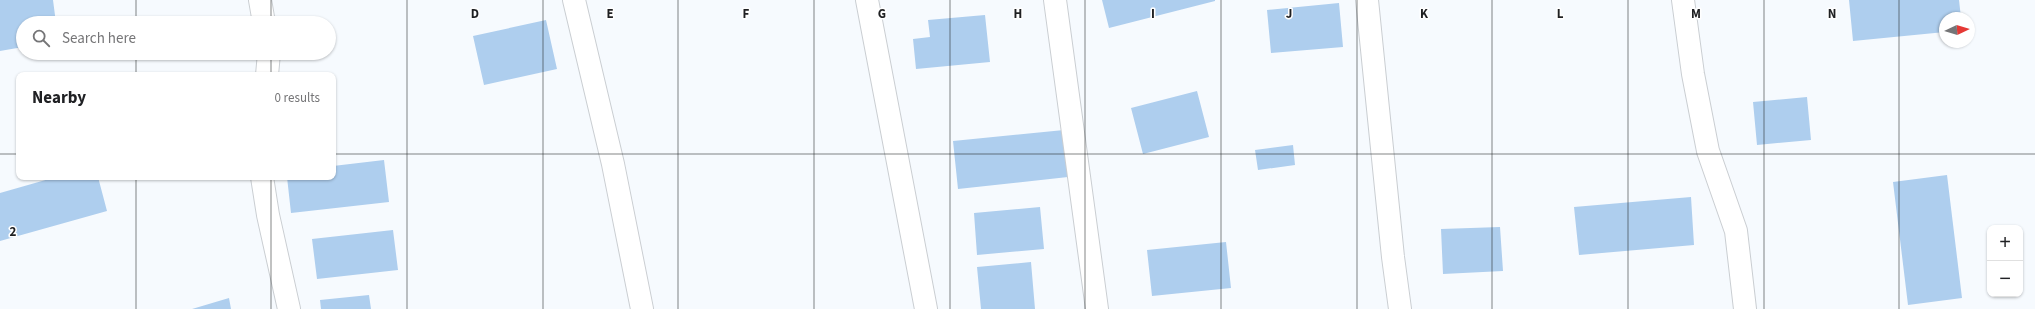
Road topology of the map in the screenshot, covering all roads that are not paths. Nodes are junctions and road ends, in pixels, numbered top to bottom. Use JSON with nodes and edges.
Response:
{"nodes":[{"id":1,"x":260,"y":0,"type":"edge"},
{"id":2,"x":574,"y":0,"type":"edge"},
{"id":3,"x":867,"y":0,"type":"edge"},
{"id":4,"x":1055,"y":0,"type":"edge"},
{"id":5,"x":1367,"y":0,"type":"edge"},
{"id":6,"x":1683,"y":0,"type":"edge"},
{"id":7,"x":263,"y":16,"type":"edge"},
{"id":8,"x":268,"y":60,"type":"edge"},
{"id":9,"x":267,"y":72,"type":"edge"},
{"id":10,"x":262,"y":180,"type":"edge"},
{"id":11,"x":289,"y":309,"type":"edge"},
{"id":12,"x":642,"y":309,"type":"edge"},
{"id":13,"x":926,"y":309,"type":"edge"},
{"id":14,"x":1097,"y":309,"type":"edge"},
{"id":15,"x":1400,"y":309,"type":"edge"},
{"id":16,"x":1745,"y":309,"type":"edge"}],
"edges":[{"from":1,"to":7,"type":"street"},
{"from":2,"to":12,"type":"street"},
{"from":3,"to":13,"type":"street"},
{"from":4,"to":14,"type":"street"},
{"from":5,"to":15,"type":"street"},
{"from":6,"to":16,"type":"street"},
{"from":8,"to":9,"type":"street"},
{"from":10,"to":11,"type":"street"}]}
